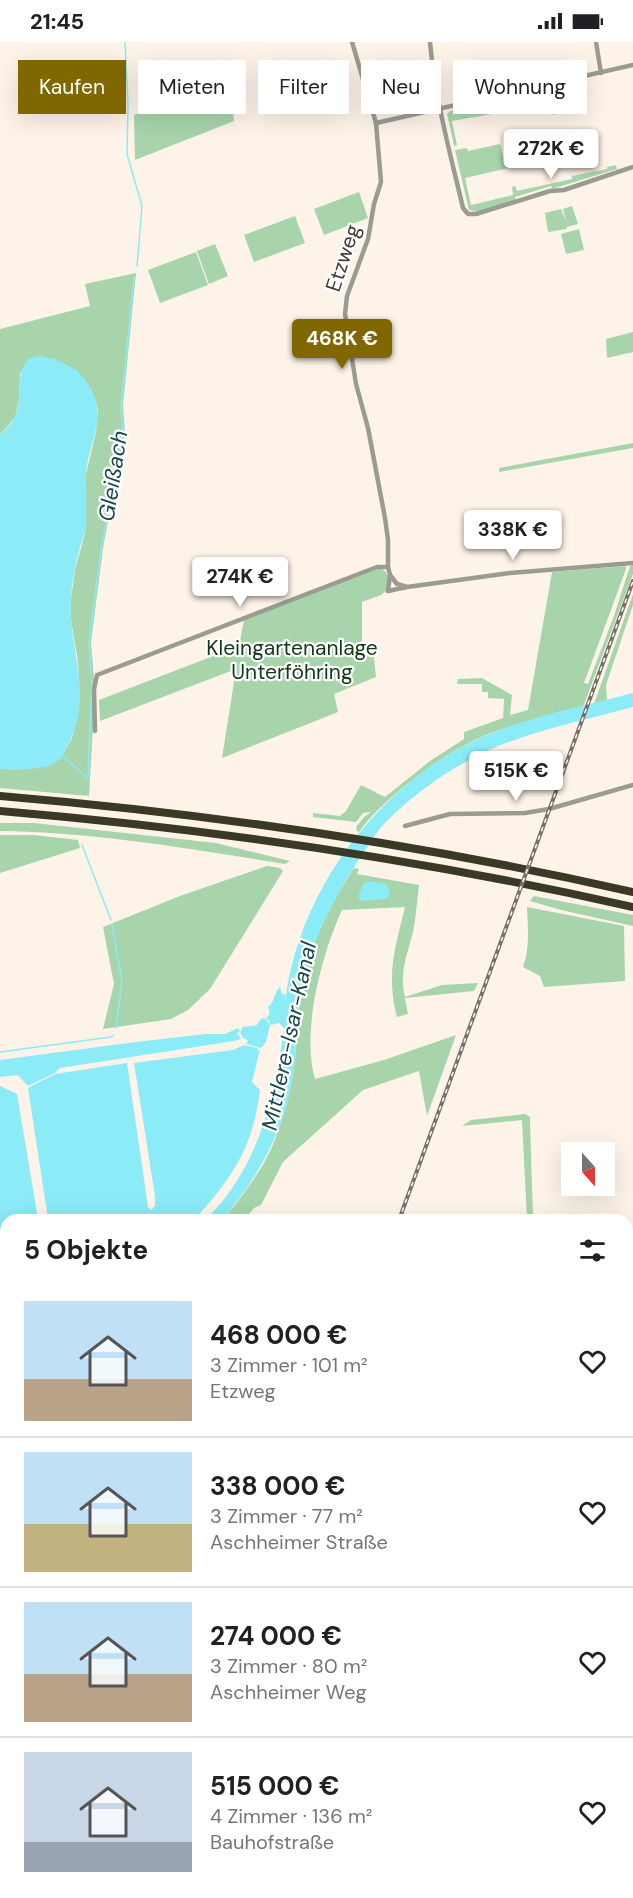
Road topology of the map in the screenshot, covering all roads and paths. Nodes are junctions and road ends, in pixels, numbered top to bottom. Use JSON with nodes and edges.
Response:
{"nodes":[{"id":1,"x":352,"y":42,"type":"edge"},
{"id":2,"x":430,"y":42,"type":"edge"},
{"id":3,"x":596,"y":42,"type":"edge"},
{"id":4,"x":431,"y":60,"type":"edge"},
{"id":5,"x":633,"y":66,"type":"edge"},
{"id":6,"x":601,"y":73,"type":"junction"},
{"id":7,"x":441,"y":108,"type":"joint"},
{"id":8,"x":415,"y":114,"type":"edge"},
{"id":9,"x":376,"y":123,"type":"junction"},
{"id":10,"x":633,"y":166,"type":"edge"},
{"id":11,"x":633,"y":563,"type":"edge"},
{"id":12,"x":388,"y":567,"type":"junction"},
{"id":13,"x":390,"y":575,"type":"junction"},
{"id":14,"x":407,"y":588,"type":"junction"},
{"id":15,"x":94,"y":731,"type":"dead end"},
{"id":16,"x":633,"y":785,"type":"edge"},
{"id":17,"x":0,"y":796,"type":"edge"},
{"id":18,"x":0,"y":811,"type":"edge"},
{"id":19,"x":405,"y":826,"type":"dead end"},
{"id":20,"x":633,"y":892,"type":"edge"},
{"id":21,"x":633,"y":907,"type":"edge"}],
"edges":[{"from":1,"to":9,"type":"street","name":"Etzweg"},
{"from":2,"to":4,"type":"street"},
{"from":3,"to":6,"type":"street"},
{"from":5,"to":6,"type":"street"},
{"from":6,"to":7,"type":"street"},
{"from":7,"to":10,"type":"street"},
{"from":8,"to":9,"type":"street"},
{"from":9,"to":12,"type":"street","name":"Etzweg"},
{"from":11,"to":14,"type":"street"},
{"from":12,"to":13,"type":"street","name":"Etzweg"},
{"from":12,"to":15,"type":"street"},
{"from":13,"to":14,"type":"street"},
{"from":13,"to":14,"type":"street","name":"Etzweg"},
{"from":16,"to":19,"type":"street"},
{"from":17,"to":20,"type":"highway"},
{"from":18,"to":21,"type":"highway"}]}
